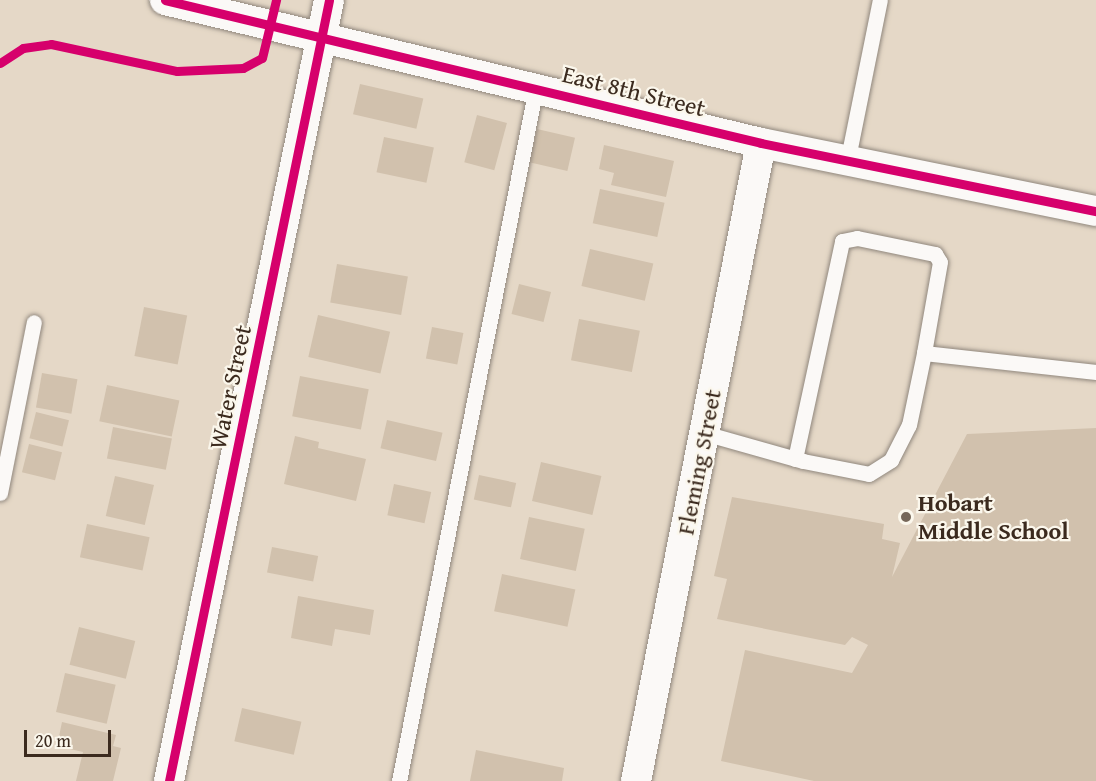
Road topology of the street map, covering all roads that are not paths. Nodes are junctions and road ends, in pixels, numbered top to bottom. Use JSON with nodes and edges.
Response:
{"nodes":[{"id":1,"x":165,"y":0,"type":"edge"},
{"id":2,"x":329,"y":0,"type":"edge"},
{"id":3,"x":880,"y":0,"type":"edge"},
{"id":4,"x":322,"y":35,"type":"junction"},
{"id":5,"x":536,"y":87,"type":"junction"},
{"id":6,"x":761,"y":142,"type":"junction"},
{"id":7,"x":848,"y":159,"type":"junction"},
{"id":8,"x":1096,"y":211,"type":"edge"},
{"id":9,"x":34,"y":322,"type":"dead end"},
{"id":10,"x":924,"y":353,"type":"junction"},
{"id":11,"x":1096,"y":372,"type":"edge"},
{"id":12,"x":704,"y":433,"type":"junction"},
{"id":13,"x":795,"y":459,"type":"junction"},
{"id":14,"x":0,"y":493,"type":"edge"},
{"id":15,"x":169,"y":781,"type":"edge"},
{"id":16,"x":399,"y":781,"type":"edge"},
{"id":17,"x":636,"y":781,"type":"edge"}],
"edges":[{"from":1,"to":4,"type":"street","name":"East 8th Street"},
{"from":2,"to":4,"type":"street","name":"Water Street"},
{"from":3,"to":7,"type":"lane"},
{"from":4,"to":5,"type":"street","name":"East 8th Street"},
{"from":4,"to":15,"type":"street","name":"Water Street"},
{"from":5,"to":6,"type":"street","name":"East 8th Street"},
{"from":5,"to":16,"type":"lane"},
{"from":6,"to":7,"type":"street","name":"East 8th Street"},
{"from":6,"to":12,"type":"street","name":"Fleming Street"},
{"from":7,"to":8,"type":"street","name":"East 8th Street"},
{"from":9,"to":14,"type":"lane"},
{"from":10,"to":11,"type":"lane"},
{"from":10,"to":13,"type":"lane"},
{"from":10,"to":13,"type":"lane"},
{"from":12,"to":13,"type":"lane"},
{"from":12,"to":17,"type":"street","name":"Fleming Street"}]}
